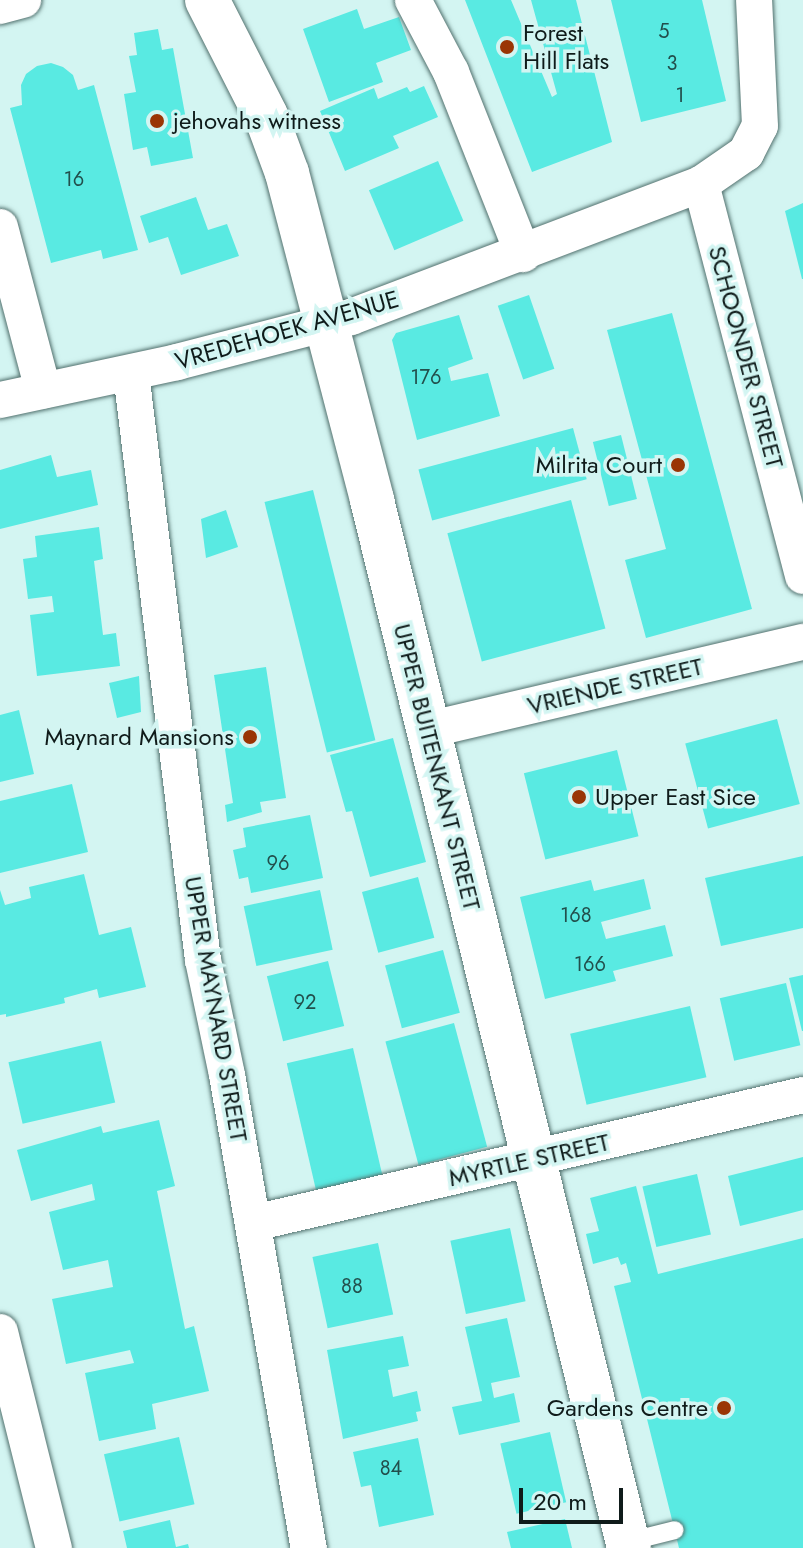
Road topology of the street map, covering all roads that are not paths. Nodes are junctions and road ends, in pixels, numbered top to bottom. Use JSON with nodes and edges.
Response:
{"nodes":[{"id":1,"x":23,"y":0,"type":"edge"},
{"id":2,"x":207,"y":0,"type":"edge"},
{"id":3,"x":413,"y":0,"type":"edge"},
{"id":4,"x":754,"y":0,"type":"edge"},
{"id":5,"x":0,"y":6,"type":"edge"},
{"id":6,"x":701,"y":184,"type":"junction"},
{"id":7,"x":0,"y":227,"type":"edge"},
{"id":8,"x":523,"y":254,"type":"junction"},
{"id":9,"x":325,"y":322,"type":"junction"},
{"id":10,"x":131,"y":373,"type":"junction"},
{"id":11,"x":43,"y":390,"type":"junction"},
{"id":12,"x":0,"y":400,"type":"edge"},
{"id":13,"x":803,"y":576,"type":"edge"},
{"id":14,"x":803,"y":642,"type":"edge"},
{"id":15,"x":427,"y":730,"type":"junction"},
{"id":16,"x":803,"y":1095,"type":"edge"},
{"id":17,"x":534,"y":1159,"type":"junction"},
{"id":18,"x":254,"y":1223,"type":"junction"},
{"id":19,"x":0,"y":1332,"type":"edge"},
{"id":20,"x":675,"y":1530,"type":"dead end"},
{"id":21,"x":628,"y":1545,"type":"edge"},
{"id":22,"x":54,"y":1548,"type":"edge"},
{"id":23,"x":309,"y":1548,"type":"edge"}],
"edges":[{"from":1,"to":5,"type":"street"},
{"from":2,"to":9,"type":"street","name":"UPPER BUITENKANT STREET"},
{"from":3,"to":8,"type":"street"},
{"from":4,"to":6,"type":"street","name":"VREDEHOEK AVENUE"},
{"from":6,"to":8,"type":"street","name":"VREDEHOEK AVENUE"},
{"from":6,"to":13,"type":"street","name":"SCHOONDER STREET"},
{"from":7,"to":11,"type":"street"},
{"from":8,"to":9,"type":"street","name":"VREDEHOEK AVENUE"},
{"from":9,"to":10,"type":"street","name":"VREDEHOEK AVENUE"},
{"from":9,"to":15,"type":"street","name":"UPPER BUITENKANT STREET"},
{"from":10,"to":11,"type":"street","name":"VREDEHOEK AVENUE"},
{"from":10,"to":18,"type":"street","name":"UPPER MAYNARD STREET"},
{"from":11,"to":12,"type":"street","name":"VREDEHOEK AVENUE"},
{"from":14,"to":15,"type":"street","name":"VRIENDE STREET"},
{"from":15,"to":17,"type":"street","name":"UPPER BUITENKANT STREET"},
{"from":16,"to":17,"type":"street","name":"MYRTLE STREET"},
{"from":17,"to":18,"type":"street","name":"MYRTLE STREET"},
{"from":17,"to":21,"type":"street","name":"UPPER BUITENKANT STREET"},
{"from":18,"to":23,"type":"street","name":"UPPER MAYNARD STREET"},
{"from":19,"to":22,"type":"street"},
{"from":20,"to":21,"type":"lane"}]}
